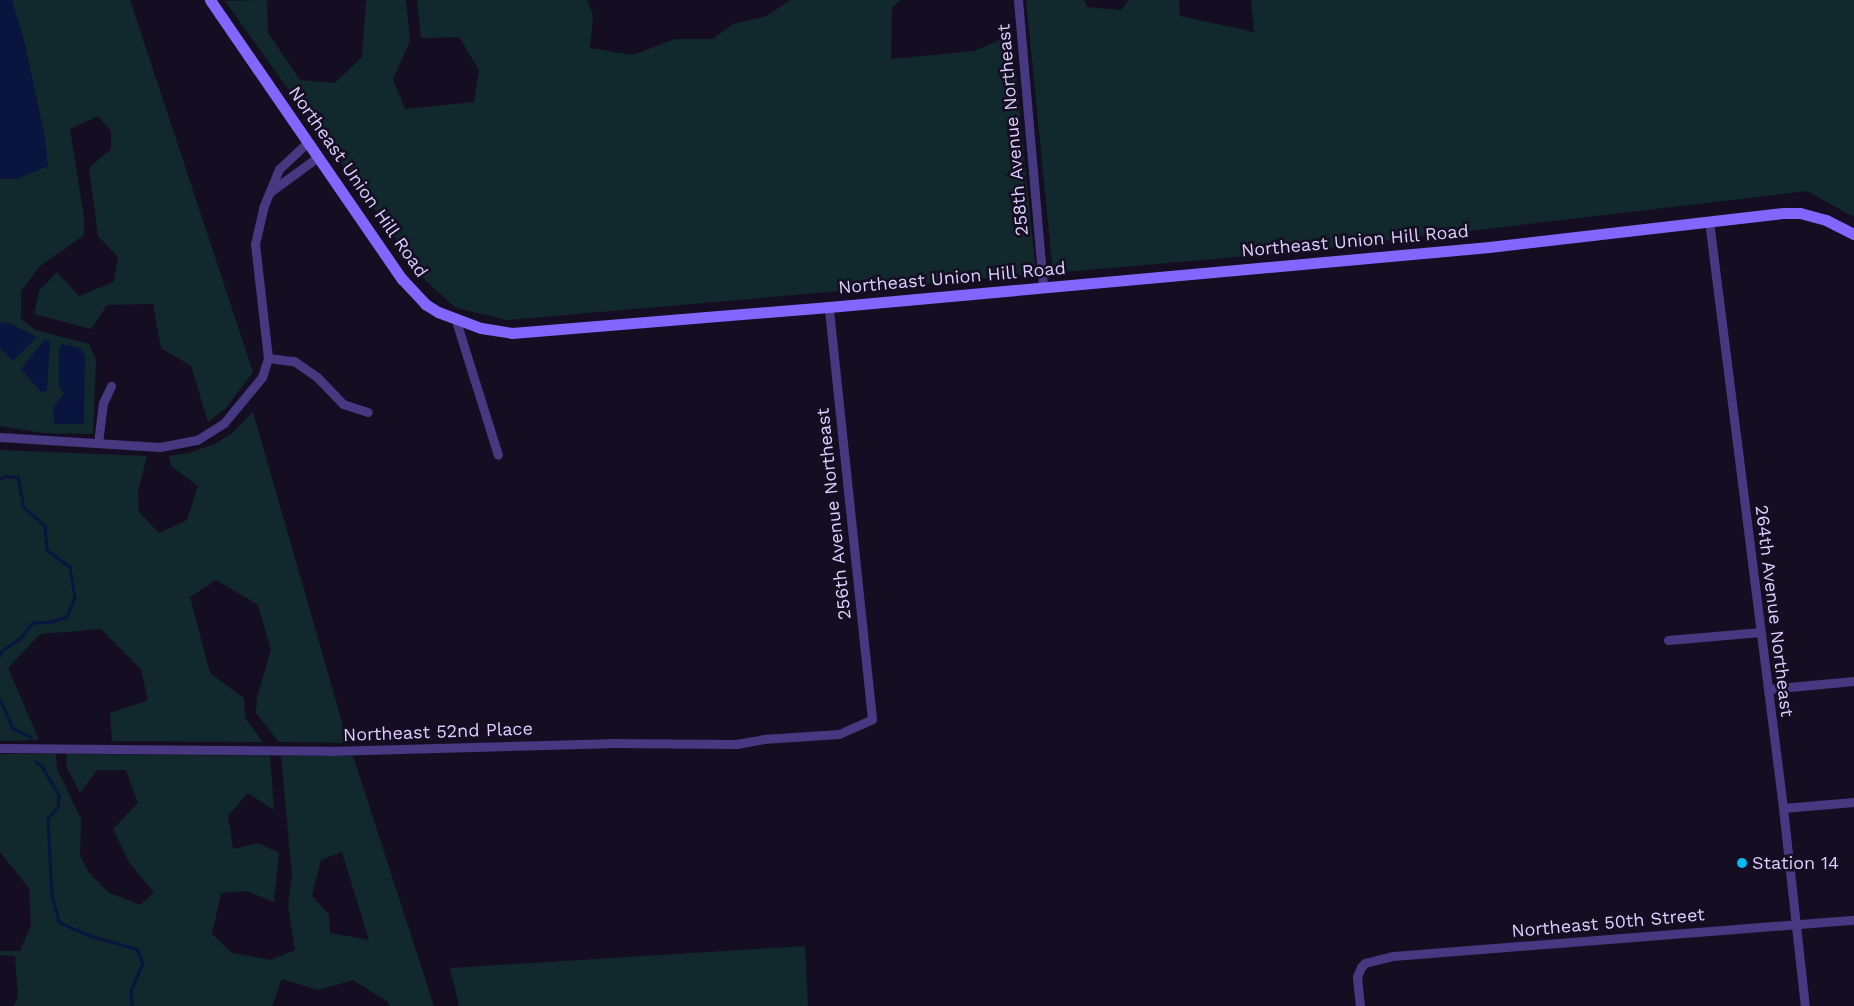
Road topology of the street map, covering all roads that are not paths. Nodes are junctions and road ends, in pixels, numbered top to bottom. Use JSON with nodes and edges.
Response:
{"nodes":[{"id":1,"x":1018,"y":0,"type":"edge"},
{"id":2,"x":212,"y":1,"type":"edge"},
{"id":3,"x":308,"y":142,"type":"junction"},
{"id":4,"x":318,"y":156,"type":"junction"},
{"id":5,"x":270,"y":192,"type":"junction"},
{"id":6,"x":1709,"y":221,"type":"junction"},
{"id":7,"x":1854,"y":234,"type":"edge"},
{"id":8,"x":1043,"y":286,"type":"junction"},
{"id":9,"x":829,"y":307,"type":"junction"},
{"id":10,"x":456,"y":321,"type":"junction"},
{"id":11,"x":268,"y":358,"type":"junction"},
{"id":12,"x":111,"y":386,"type":"dead end"},
{"id":13,"x":368,"y":412,"type":"dead end"},
{"id":14,"x":0,"y":437,"type":"edge"},
{"id":15,"x":98,"y":443,"type":"junction"},
{"id":16,"x":498,"y":455,"type":"dead end"},
{"id":17,"x":1761,"y":632,"type":"junction"},
{"id":18,"x":1668,"y":640,"type":"dead end"},
{"id":19,"x":1854,"y":681,"type":"edge"},
{"id":20,"x":1768,"y":689,"type":"junction"},
{"id":21,"x":872,"y":718,"type":"joint"},
{"id":22,"x":0,"y":748,"type":"edge"},
{"id":23,"x":1854,"y":802,"type":"edge"},
{"id":24,"x":1783,"y":808,"type":"junction"},
{"id":25,"x":1854,"y":920,"type":"edge"},
{"id":26,"x":1795,"y":924,"type":"junction"},
{"id":27,"x":1360,"y":1006,"type":"edge"},
{"id":28,"x":1805,"y":1006,"type":"edge"}],
"edges":[{"from":1,"to":8,"type":"street","name":"258th Avenue Northeast"},
{"from":2,"to":3,"type":"street","name":"Northeast Union Hill Road"},
{"from":3,"to":4,"type":"street","name":"Northeast Union Hill Road"},
{"from":3,"to":5,"type":"street"},
{"from":4,"to":5,"type":"street"},
{"from":4,"to":10,"type":"street","name":"Northeast Union Hill Road"},
{"from":5,"to":11,"type":"street"},
{"from":6,"to":7,"type":"street","name":"Northeast Union Hill Road"},
{"from":6,"to":8,"type":"street","name":"Northeast Union Hill Road"},
{"from":6,"to":17,"type":"street","name":"264th Avenue Northeast"},
{"from":8,"to":9,"type":"street","name":"Northeast Union Hill Road"},
{"from":9,"to":10,"type":"street","name":"Northeast Union Hill Road"},
{"from":9,"to":21,"type":"street","name":"256th Avenue Northeast"},
{"from":10,"to":16,"type":"street"},
{"from":11,"to":13,"type":"street"},
{"from":11,"to":15,"type":"street"},
{"from":12,"to":15,"type":"street"},
{"from":14,"to":15,"type":"street"},
{"from":17,"to":18,"type":"street"},
{"from":17,"to":20,"type":"street","name":"264th Avenue Northeast"},
{"from":19,"to":20,"type":"street"},
{"from":20,"to":24,"type":"street","name":"264th Avenue Northeast"},
{"from":21,"to":22,"type":"street","name":"Northeast 52nd Place"},
{"from":23,"to":24,"type":"street"},
{"from":24,"to":26,"type":"street","name":"264th Avenue Northeast"},
{"from":25,"to":26,"type":"street","name":"Northeast 50th Street"},
{"from":26,"to":27,"type":"street","name":"Northeast 50th Street"},
{"from":26,"to":28,"type":"street","name":"264th Avenue Northeast"}]}
